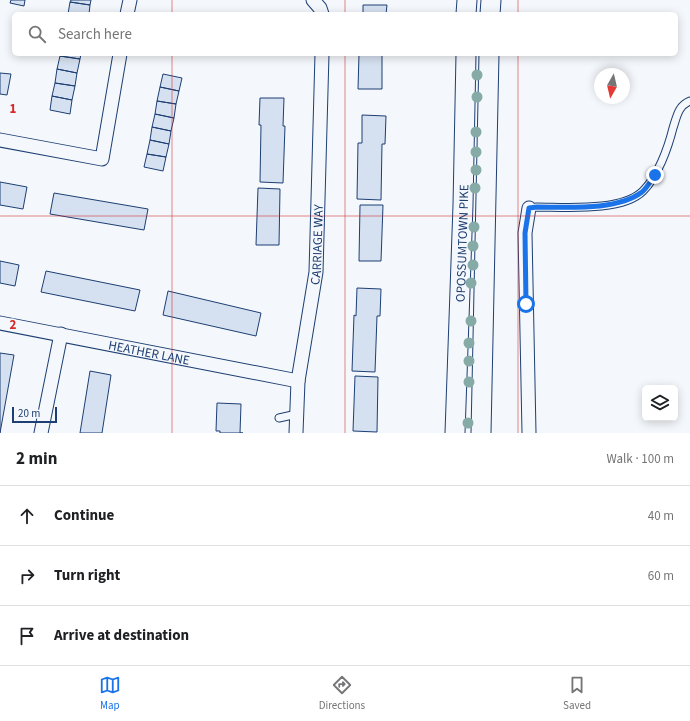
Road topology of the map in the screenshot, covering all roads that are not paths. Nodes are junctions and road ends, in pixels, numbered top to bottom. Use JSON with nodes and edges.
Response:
{"nodes":[{"id":1,"x":130,"y":0,"type":"edge"},
{"id":2,"x":313,"y":0,"type":"edge"},
{"id":3,"x":467,"y":0,"type":"edge"},
{"id":4,"x":491,"y":0,"type":"edge"},
{"id":5,"x":128,"y":12,"type":"edge"},
{"id":6,"x":321,"y":12,"type":"edge"},
{"id":7,"x":466,"y":12,"type":"edge"},
{"id":8,"x":490,"y":12,"type":"edge"},
{"id":9,"x":120,"y":56,"type":"edge"},
{"id":10,"x":322,"y":56,"type":"edge"},
{"id":11,"x":466,"y":56,"type":"edge"},
{"id":12,"x":489,"y":56,"type":"edge"},
{"id":13,"x":690,"y":101,"type":"edge"},
{"id":14,"x":0,"y":140,"type":"edge"},
{"id":15,"x":529,"y":208,"type":"joint"},
{"id":16,"x":0,"y":324,"type":"edge"},
{"id":17,"x":61,"y":334,"type":"junction"},
{"id":18,"x":298,"y":381,"type":"junction"},
{"id":19,"x":297,"y":414,"type":"junction"},
{"id":20,"x":279,"y":418,"type":"dead end"},
{"id":21,"x":41,"y":433,"type":"edge"},
{"id":22,"x":296,"y":433,"type":"edge"},
{"id":23,"x":455,"y":433,"type":"edge"},
{"id":24,"x":481,"y":433,"type":"edge"},
{"id":25,"x":530,"y":433,"type":"edge"}],
"edges":[{"from":1,"to":5,"type":"street"},
{"from":2,"to":6,"type":"street"},
{"from":3,"to":7,"type":"main road"},
{"from":4,"to":8,"type":"main road"},
{"from":9,"to":14,"type":"street"},
{"from":10,"to":18,"type":"street","name":"CARRIAGE WAY"},
{"from":11,"to":23,"type":"main road","name":"OPOSSUMTOWN PIKE"},
{"from":12,"to":24,"type":"main road","name":"OPOSSUMTOWN PIKE"},
{"from":13,"to":15,"type":"lane"},
{"from":15,"to":25,"type":"street"},
{"from":16,"to":17,"type":"street","name":"HEATHER LANE"},
{"from":17,"to":18,"type":"street","name":"HEATHER LANE"},
{"from":17,"to":21,"type":"street"},
{"from":18,"to":19,"type":"street","name":"CARRIAGE WAY"},
{"from":19,"to":20,"type":"lane"},
{"from":19,"to":22,"type":"street","name":"CARRIAGE WAY"}]}
